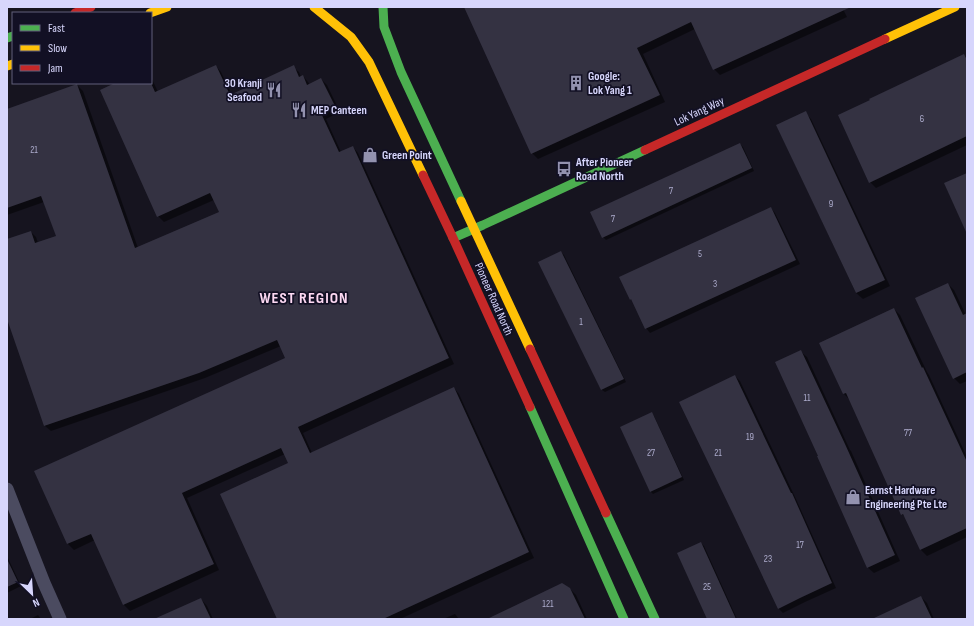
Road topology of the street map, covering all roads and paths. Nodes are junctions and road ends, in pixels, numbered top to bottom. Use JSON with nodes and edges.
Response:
{"nodes":[{"id":1,"x":91,"y":7,"type":"edge"},
{"id":2,"x":167,"y":7,"type":"edge"},
{"id":3,"x":314,"y":7,"type":"edge"},
{"id":4,"x":383,"y":7,"type":"edge"},
{"id":5,"x":956,"y":7,"type":"edge"},
{"id":6,"x":78,"y":12,"type":"edge"},
{"id":7,"x":152,"y":12,"type":"edge"},
{"id":8,"x":474,"y":228,"type":"junction"},
{"id":9,"x":453,"y":238,"type":"junction"},
{"id":10,"x":7,"y":489,"type":"edge"},
{"id":11,"x":60,"y":619,"type":"edge"},
{"id":12,"x":624,"y":619,"type":"edge"},
{"id":13,"x":655,"y":619,"type":"edge"}],
"edges":[{"from":1,"to":6,"type":"main road"},
{"from":2,"to":7,"type":"main road"},
{"from":3,"to":9,"type":"main road","name":"Pioneer Road North"},
{"from":4,"to":8,"type":"main road","name":"Pioneer Road North"},
{"from":5,"to":8,"type":"main road","name":"Lok Yang Way"},
{"from":8,"to":9,"type":"main road","name":"Lok Yang Way"},
{"from":8,"to":13,"type":"main road","name":"Pioneer Road North"},
{"from":9,"to":12,"type":"main road","name":"Pioneer Road North"},
{"from":10,"to":11,"type":"street"}]}
